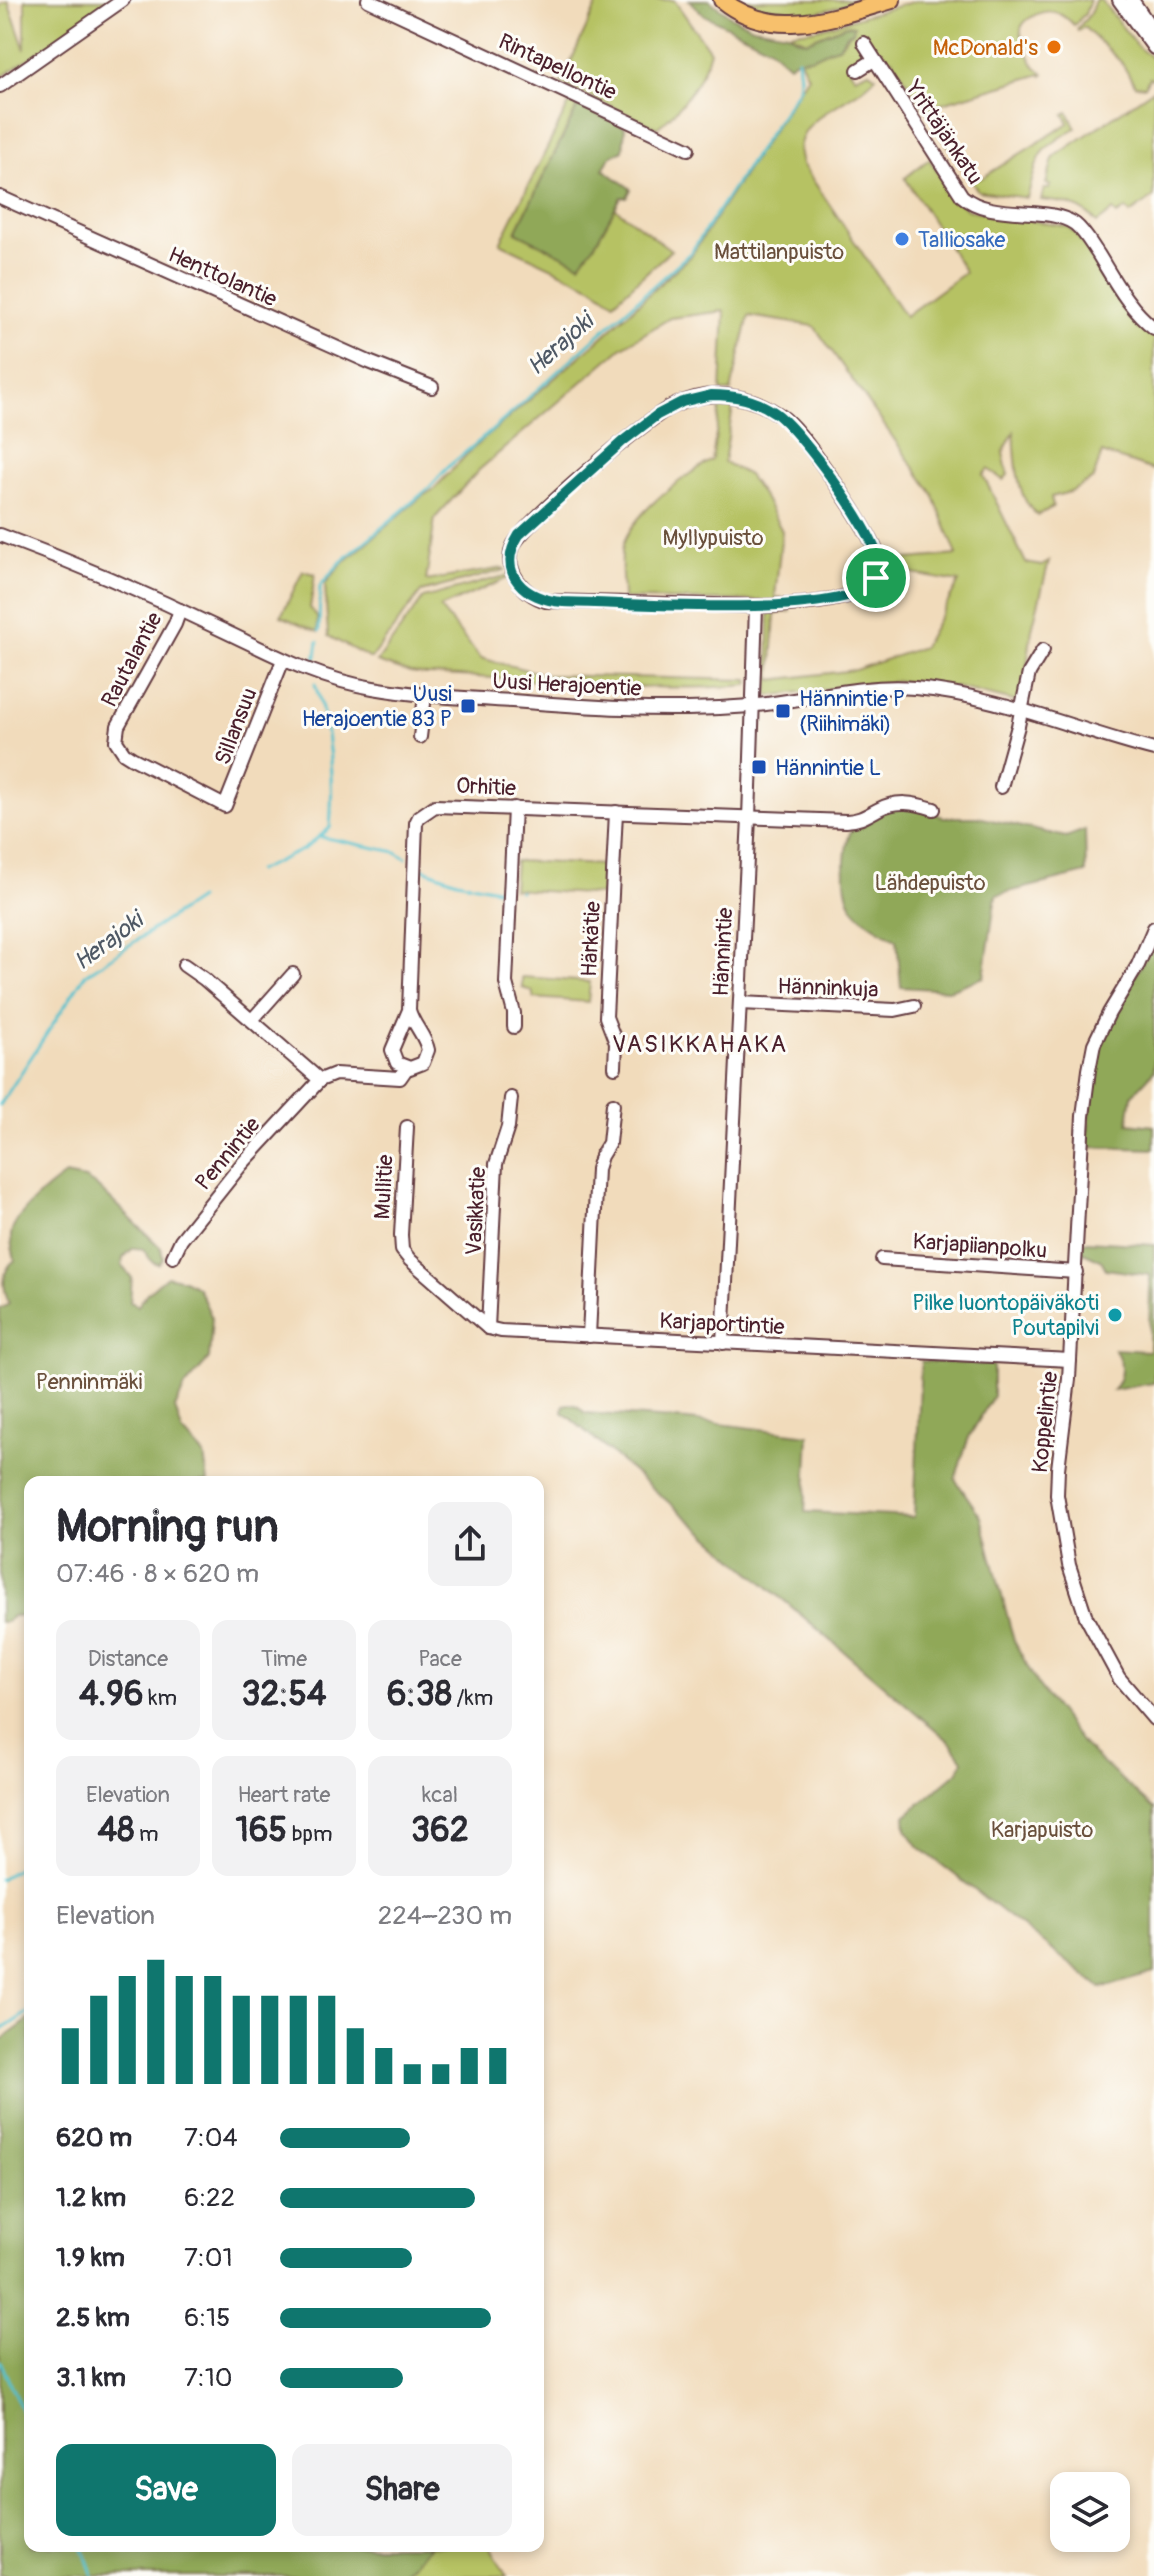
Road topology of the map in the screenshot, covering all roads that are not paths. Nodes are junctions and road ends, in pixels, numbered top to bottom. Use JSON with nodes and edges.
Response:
{"nodes":[{"id":1,"x":123,"y":0,"type":"edge"},
{"id":2,"x":368,"y":0,"type":"edge"},
{"id":3,"x":722,"y":0,"type":"edge"},
{"id":4,"x":892,"y":0,"type":"edge"},
{"id":5,"x":1119,"y":0,"type":"edge"},
{"id":6,"x":1132,"y":0,"type":"edge"},
{"id":7,"x":1154,"y":32,"type":"edge"},
{"id":8,"x":864,"y":43,"type":"dead end"},
{"id":9,"x":1154,"y":48,"type":"edge"},
{"id":10,"x":874,"y":60,"type":"junction"},
{"id":11,"x":858,"y":70,"type":"dead end"},
{"id":12,"x":0,"y":86,"type":"edge"},
{"id":13,"x":688,"y":149,"type":"dead end"},
{"id":14,"x":0,"y":197,"type":"edge"},
{"id":15,"x":1154,"y":328,"type":"edge"},
{"id":16,"x":432,"y":387,"type":"dead end"},
{"id":17,"x":0,"y":535,"type":"edge"},
{"id":18,"x":756,"y":606,"type":"junction"},
{"id":19,"x":180,"y":610,"type":"junction"},
{"id":20,"x":1043,"y":650,"type":"dead end"},
{"id":21,"x":283,"y":660,"type":"junction"},
{"id":22,"x":425,"y":695,"type":"junction"},
{"id":23,"x":753,"y":706,"type":"junction"},
{"id":24,"x":1020,"y":709,"type":"junction"},
{"id":25,"x":420,"y":737,"type":"dead end"},
{"id":26,"x":1154,"y":750,"type":"edge"},
{"id":27,"x":1001,"y":787,"type":"dead end"},
{"id":28,"x":225,"y":806,"type":"joint"},
{"id":29,"x":514,"y":808,"type":"junction"},
{"id":30,"x":934,"y":809,"type":"dead end"},
{"id":31,"x":616,"y":812,"type":"junction"},
{"id":32,"x":749,"y":818,"type":"junction"},
{"id":33,"x":1154,"y":928,"type":"edge"},
{"id":34,"x":184,"y":965,"type":"dead end"},
{"id":35,"x":293,"y":974,"type":"dead end"},
{"id":36,"x":740,"y":1003,"type":"junction"},
{"id":37,"x":914,"y":1006,"type":"dead end"},
{"id":38,"x":409,"y":1010,"type":"junction"},
{"id":39,"x":252,"y":1020,"type":"junction"},
{"id":40,"x":514,"y":1027,"type":"dead end"},
{"id":41,"x":615,"y":1067,"type":"dead end"},
{"id":42,"x":407,"y":1068,"type":"junction"},
{"id":43,"x":320,"y":1080,"type":"junction"},
{"id":44,"x":511,"y":1098,"type":"dead end"},
{"id":45,"x":613,"y":1104,"type":"dead end"},
{"id":46,"x":407,"y":1127,"type":"dead end"},
{"id":47,"x":173,"y":1257,"type":"dead end"},
{"id":48,"x":882,"y":1259,"type":"dead end"},
{"id":49,"x":1076,"y":1272,"type":"junction"},
{"id":50,"x":488,"y":1328,"type":"junction"},
{"id":51,"x":589,"y":1336,"type":"junction"},
{"id":52,"x":723,"y":1343,"type":"junction"},
{"id":53,"x":1070,"y":1360,"type":"junction"},
{"id":54,"x":1154,"y":1719,"type":"edge"}],
"edges":[{"from":1,"to":12,"type":"street"},
{"from":2,"to":13,"type":"street","name":"Rintapellontie"},
{"from":3,"to":4,"type":"main road"},
{"from":5,"to":9,"type":"street"},
{"from":6,"to":7,"type":"street"},
{"from":8,"to":10,"type":"street","name":"Yrittäjänkatu"},
{"from":10,"to":11,"type":"street"},
{"from":10,"to":15,"type":"street","name":"Yrittäjänkatu"},
{"from":14,"to":16,"type":"street","name":"Henttolantie"},
{"from":17,"to":19,"type":"street","name":"Uusi Herajoentie"},
{"from":18,"to":18,"type":"street"},
{"from":18,"to":23,"type":"street","name":"Hännintie"},
{"from":19,"to":21,"type":"street","name":"Uusi Herajoentie"},
{"from":19,"to":28,"type":"street","name":"Rautalantie"},
{"from":20,"to":24,"type":"street"},
{"from":21,"to":22,"type":"street","name":"Uusi Herajoentie"},
{"from":21,"to":28,"type":"street","name":"Sillansuu"},
{"from":22,"to":23,"type":"street","name":"Uusi Herajoentie"},
{"from":22,"to":25,"type":"street"},
{"from":23,"to":24,"type":"street","name":"Uusi Herajoentie"},
{"from":23,"to":32,"type":"street","name":"Hännintie"},
{"from":24,"to":26,"type":"street","name":"Uusi Herajoentie"},
{"from":24,"to":27,"type":"street"},
{"from":29,"to":31,"type":"street","name":"Orhitie"},
{"from":29,"to":38,"type":"street","name":"Orhitie"},
{"from":29,"to":40,"type":"street"},
{"from":30,"to":32,"type":"street","name":"Orhitie"},
{"from":31,"to":32,"type":"street","name":"Orhitie"},
{"from":31,"to":41,"type":"street","name":"Härkätie"},
{"from":32,"to":36,"type":"street","name":"Hännintie"},
{"from":33,"to":49,"type":"street","name":"Koppelintie"},
{"from":34,"to":39,"type":"street"},
{"from":35,"to":39,"type":"street"},
{"from":36,"to":37,"type":"street","name":"Hänninkuja"},
{"from":36,"to":52,"type":"street","name":"Hännintie"},
{"from":38,"to":42,"type":"street","name":"Orhitie"},
{"from":38,"to":42,"type":"street","name":"Orhitie"},
{"from":39,"to":43,"type":"street"},
{"from":42,"to":43,"type":"street"},
{"from":43,"to":47,"type":"street","name":"Pennintie"},
{"from":44,"to":50,"type":"street","name":"Vasikkatie"},
{"from":45,"to":51,"type":"street"},
{"from":46,"to":50,"type":"street","name":"Mullitie"},
{"from":48,"to":49,"type":"street","name":"Karjapiianpolku"},
{"from":49,"to":53,"type":"street","name":"Koppelintie"},
{"from":50,"to":51,"type":"street","name":"Karjaportintie"},
{"from":51,"to":52,"type":"street","name":"Karjaportintie"},
{"from":52,"to":53,"type":"street","name":"Karjaportintie"},
{"from":53,"to":54,"type":"street","name":"Koppelintie"}]}
